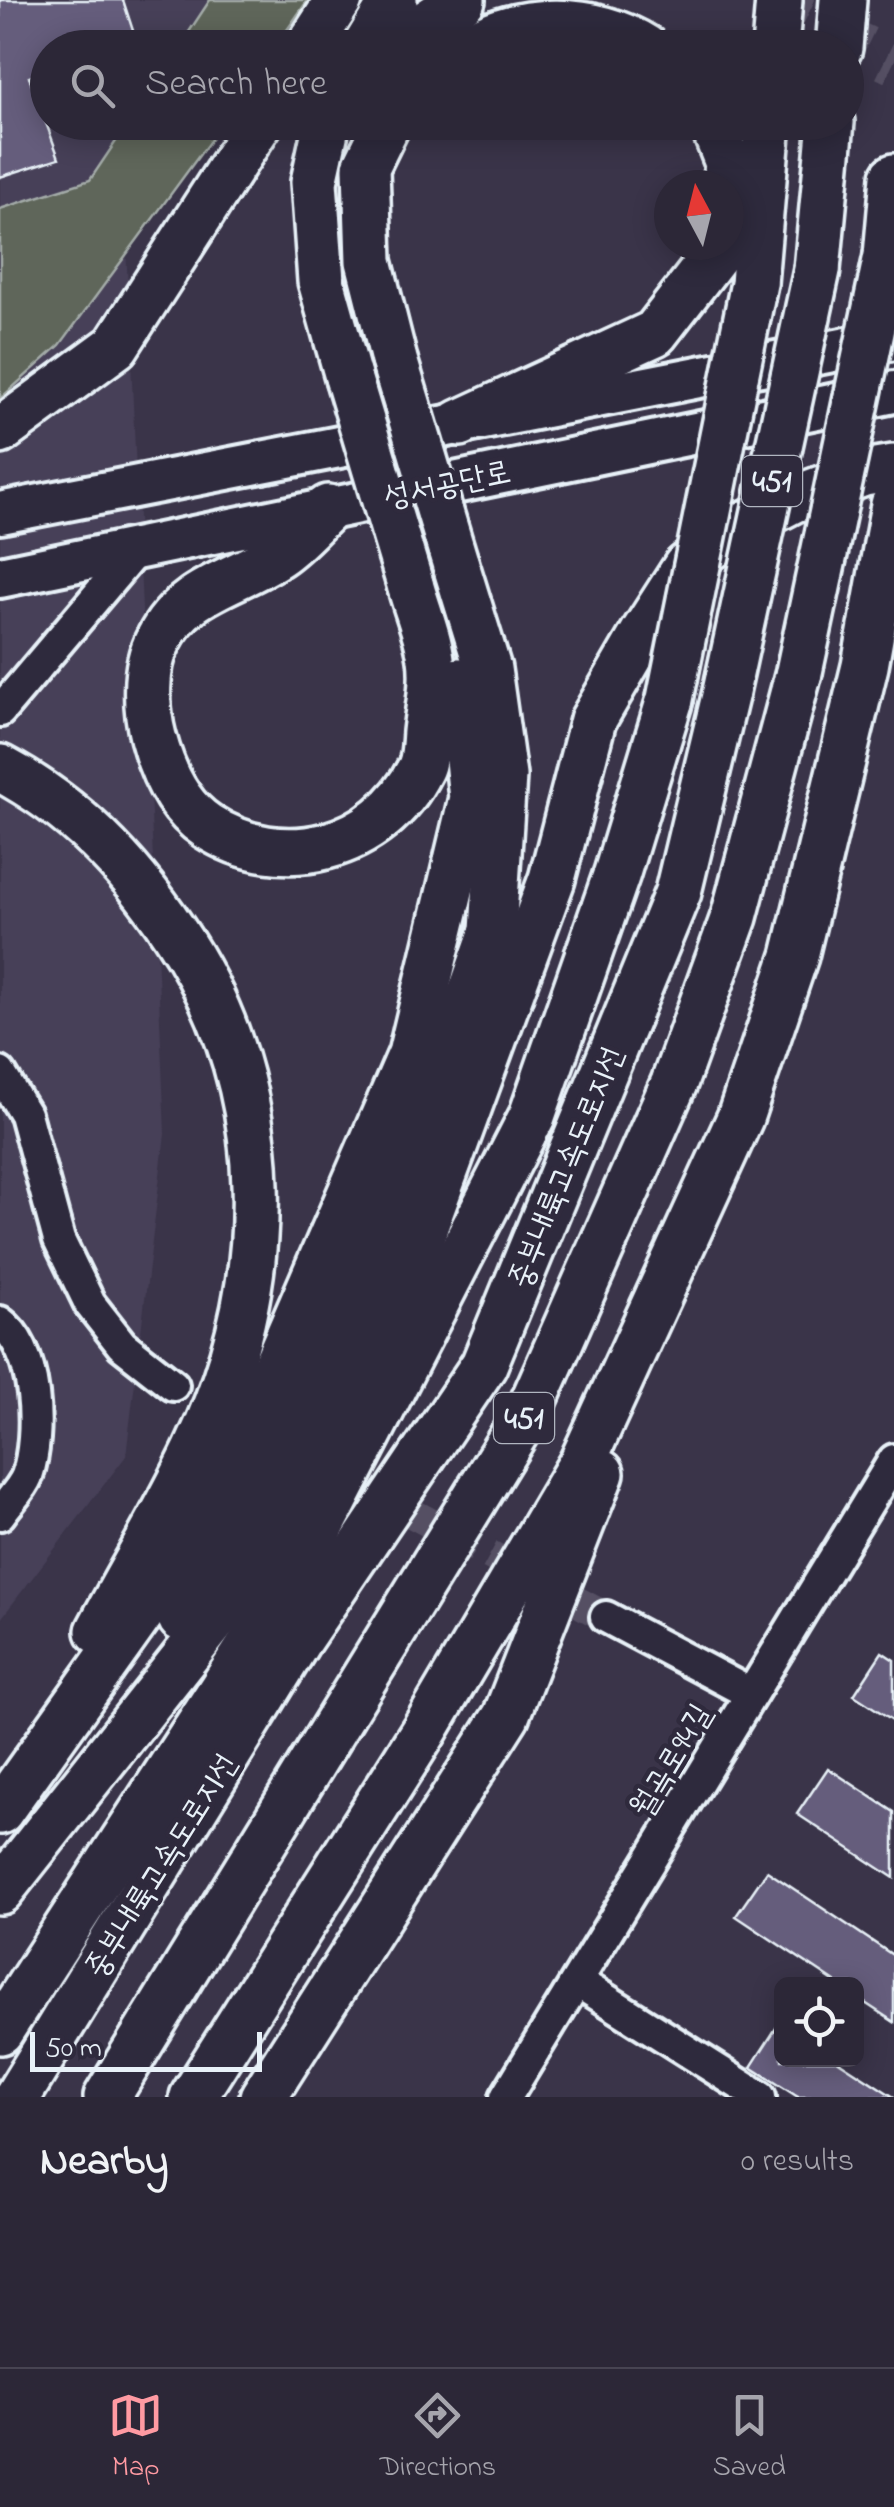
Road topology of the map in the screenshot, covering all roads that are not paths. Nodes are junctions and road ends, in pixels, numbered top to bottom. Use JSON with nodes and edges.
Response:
{"nodes":[{"id":1,"x":339,"y":0,"type":"edge"},
{"id":2,"x":394,"y":0,"type":"edge"},
{"id":3,"x":462,"y":0,"type":"edge"},
{"id":4,"x":779,"y":0,"type":"edge"},
{"id":5,"x":843,"y":0,"type":"edge"},
{"id":6,"x":320,"y":30,"type":"edge"},
{"id":7,"x":375,"y":30,"type":"edge"},
{"id":8,"x":417,"y":30,"type":"edge"},
{"id":9,"x":509,"y":30,"type":"edge"},
{"id":10,"x":612,"y":30,"type":"edge"},
{"id":11,"x":776,"y":30,"type":"edge"},
{"id":12,"x":840,"y":30,"type":"edge"},
{"id":13,"x":248,"y":140,"type":"edge"},
{"id":14,"x":323,"y":140,"type":"edge"},
{"id":15,"x":345,"y":140,"type":"edge"},
{"id":16,"x":379,"y":140,"type":"edge"},
{"id":17,"x":719,"y":140,"type":"edge"},
{"id":18,"x":766,"y":140,"type":"edge"},
{"id":19,"x":830,"y":140,"type":"edge"},
{"id":20,"x":727,"y":170,"type":"edge"},
{"id":21,"x":894,"y":177,"type":"edge"},
{"id":22,"x":711,"y":260,"type":"edge"},
{"id":23,"x":894,"y":340,"type":"edge"},
{"id":24,"x":370,"y":370,"type":"junction"},
{"id":25,"x":894,"y":392,"type":"edge"},
{"id":26,"x":460,"y":424,"type":"junction"},
{"id":27,"x":0,"y":431,"type":"edge"},
{"id":28,"x":894,"y":468,"type":"edge"},
{"id":29,"x":894,"y":506,"type":"edge"},
{"id":30,"x":328,"y":508,"type":"junction"},
{"id":31,"x":0,"y":513,"type":"edge"},
{"id":32,"x":137,"y":549,"type":"junction"},
{"id":33,"x":432,"y":574,"type":"junction"},
{"id":34,"x":0,"y":577,"type":"edge"},
{"id":35,"x":0,"y":710,"type":"edge"},
{"id":36,"x":0,"y":768,"type":"edge"},
{"id":37,"x":0,"y":1074,"type":"edge"},
{"id":38,"x":740,"y":1118,"type":"junction"},
{"id":39,"x":0,"y":1322,"type":"edge"},
{"id":40,"x":173,"y":1385,"type":"dead end"},
{"id":41,"x":894,"y":1460,"type":"edge"},
{"id":42,"x":0,"y":1514,"type":"edge"},
{"id":43,"x":606,"y":1617,"type":"tunnel mouth"},
{"id":44,"x":751,"y":1694,"type":"junction"},
{"id":45,"x":2,"y":1809,"type":"edge"},
{"id":46,"x":0,"y":1891,"type":"edge"},
{"id":47,"x":578,"y":1982,"type":"junction"},
{"id":48,"x":0,"y":2031,"type":"edge"},
{"id":49,"x":18,"y":2097,"type":"edge"},
{"id":50,"x":107,"y":2097,"type":"edge"},
{"id":51,"x":193,"y":2097,"type":"edge"},
{"id":52,"x":263,"y":2097,"type":"edge"},
{"id":53,"x":506,"y":2097,"type":"edge"},
{"id":54,"x":760,"y":2097,"type":"edge"}],
"edges":[{"from":1,"to":6,"type":"highway"},
{"from":2,"to":7,"type":"highway"},
{"from":3,"to":8,"type":"highway"},
{"from":4,"to":11,"type":"highway"},
{"from":5,"to":12,"type":"highway"},
{"from":9,"to":10,"type":"highway"},
{"from":13,"to":27,"type":"highway"},
{"from":14,"to":24,"type":"highway"},
{"from":15,"to":24,"type":"highway"},
{"from":16,"to":24,"type":"highway"},
{"from":17,"to":20,"type":"highway"},
{"from":18,"to":48,"type":"highway","bridge":true},
{"from":19,"to":49,"type":"highway","name":"중부내륙고속도로지선","number":"451","bridge":true},
{"from":21,"to":50,"type":"highway","name":"중부내륙고속도로지선","number":"451","bridge":true},
{"from":22,"to":26,"type":"highway"},
{"from":23,"to":26,"type":"main road","name":"성서공단로"},
{"from":24,"to":33,"type":"highway"},
{"from":25,"to":30,"type":"main road","name":"성서공단로"},
{"from":26,"to":31,"type":"main road","name":"성서공단로"},
{"from":28,"to":46,"type":"highway"},
{"from":29,"to":38,"type":"highway"},
{"from":30,"to":32,"type":"main road","name":"성서공단로"},
{"from":30,"to":33,"type":"highway"},
{"from":32,"to":34,"type":"main road","name":"성서공단로"},
{"from":32,"to":35,"type":"street"},
{"from":33,"to":45,"type":"highway"},
{"from":33,"to":46,"type":"highway"},
{"from":36,"to":45,"type":"highway"},
{"from":37,"to":40,"type":"street"},
{"from":38,"to":51,"type":"highway"},
{"from":38,"to":52,"type":"highway"},
{"from":39,"to":42,"type":"street"},
{"from":41,"to":44,"type":"street","name":"월곡로94길"},
{"from":43,"to":44,"type":"street"},
{"from":44,"to":47,"type":"street","name":"월곡로94길"},
{"from":47,"to":53,"type":"street","name":"월곡로94길"},
{"from":47,"to":54,"type":"street"}]}
